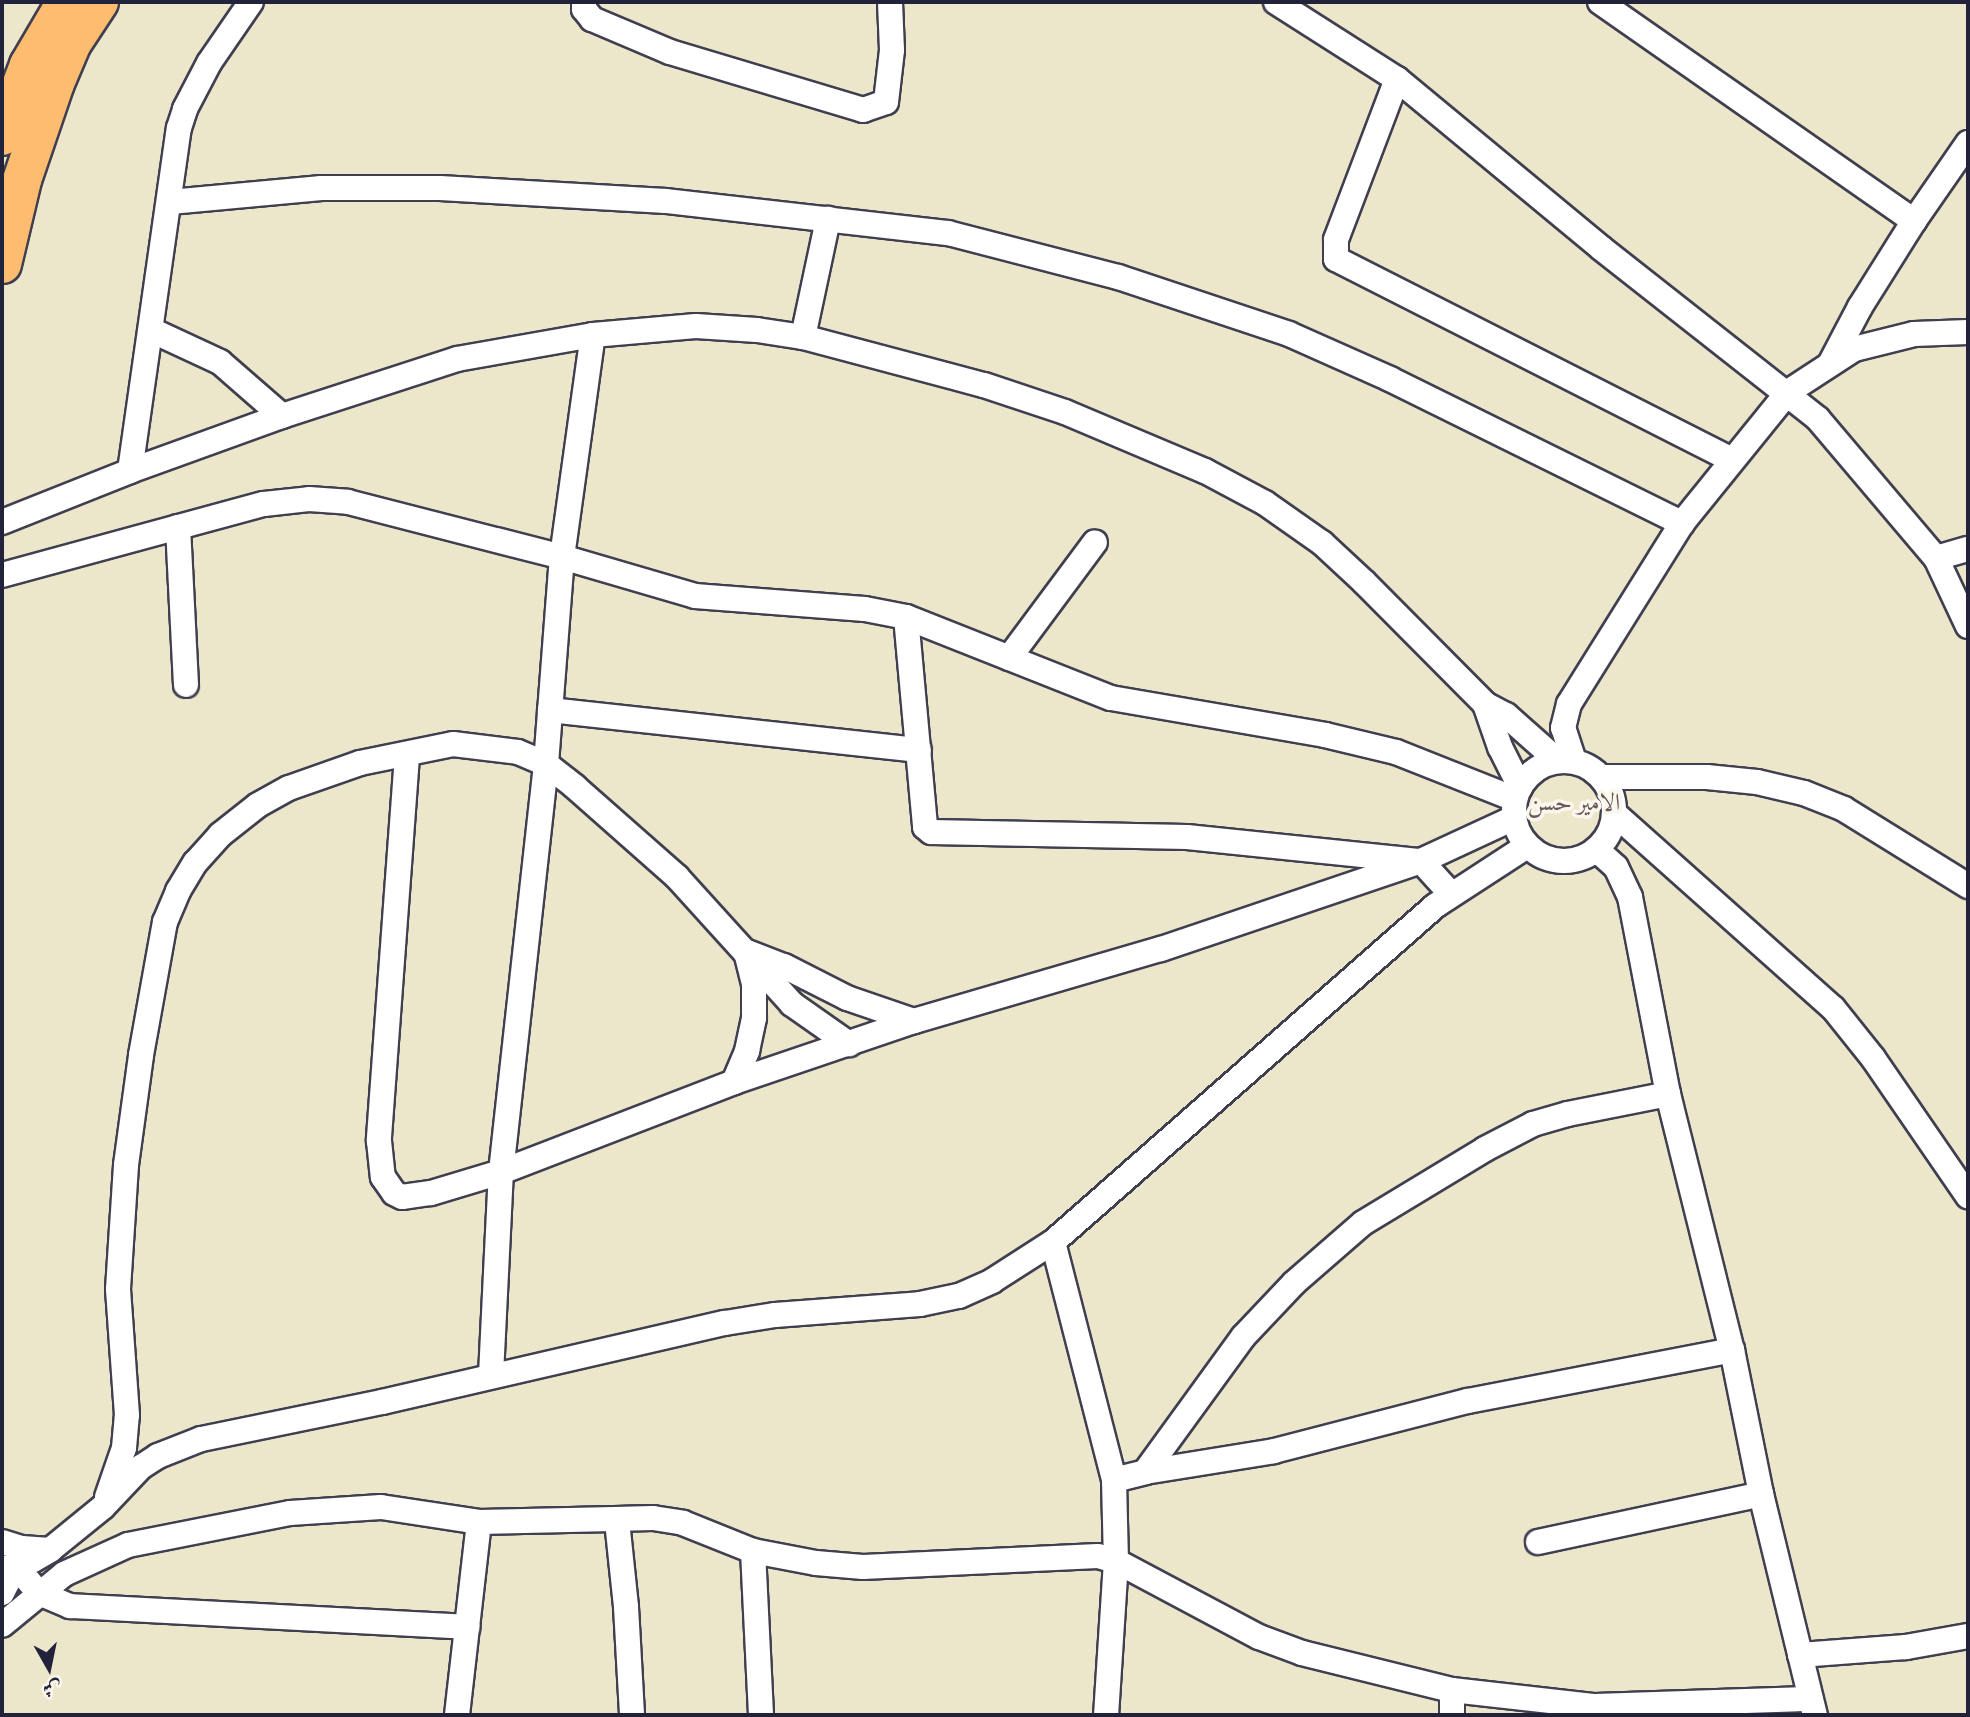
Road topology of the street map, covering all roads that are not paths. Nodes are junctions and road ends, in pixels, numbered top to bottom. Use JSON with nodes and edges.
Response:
{"nodes":[{"id":1,"x":66,"y":2,"type":"edge"},
{"id":2,"x":99,"y":2,"type":"edge"},
{"id":3,"x":250,"y":2,"type":"edge"},
{"id":4,"x":584,"y":2,"type":"edge"},
{"id":5,"x":890,"y":2,"type":"edge"},
{"id":6,"x":1276,"y":2,"type":"edge"},
{"id":7,"x":1601,"y":2,"type":"edge"},
{"id":8,"x":1397,"y":79,"type":"junction"},
{"id":9,"x":2,"y":136,"type":"edge"},
{"id":10,"x":1968,"y":143,"type":"edge"},
{"id":11,"x":170,"y":202,"type":"junction"},
{"id":12,"x":828,"y":219,"type":"junction"},
{"id":13,"x":1914,"y":220,"type":"junction"},
{"id":14,"x":2,"y":264,"type":"edge"},
{"id":15,"x":151,"y":330,"type":"junction"},
{"id":16,"x":1968,"y":332,"type":"edge"},
{"id":17,"x":593,"y":335,"type":"junction"},
{"id":18,"x":803,"y":337,"type":"junction"},
{"id":19,"x":1829,"y":365,"type":"junction"},
{"id":20,"x":1788,"y":392,"type":"junction"},
{"id":21,"x":282,"y":416,"type":"junction"},
{"id":22,"x":1731,"y":459,"type":"junction"},
{"id":23,"x":130,"y":471,"type":"junction"},
{"id":24,"x":2,"y":522,"type":"edge"},
{"id":25,"x":1682,"y":523,"type":"junction"},
{"id":26,"x":178,"y":527,"type":"junction"},
{"id":27,"x":1094,"y":542,"type":"dead end"},
{"id":28,"x":1968,"y":549,"type":"edge"},
{"id":29,"x":562,"y":557,"type":"junction"},
{"id":30,"x":1936,"y":558,"type":"junction"},
{"id":31,"x":2,"y":575,"type":"edge"},
{"id":32,"x":906,"y":617,"type":"junction"},
{"id":33,"x":1968,"y":626,"type":"edge"},
{"id":34,"x":1009,"y":659,"type":"junction"},
{"id":35,"x":187,"y":685,"type":"dead end"},
{"id":36,"x":1485,"y":704,"type":"junction"},
{"id":37,"x":550,"y":710,"type":"junction"},
{"id":38,"x":919,"y":750,"type":"junction"},
{"id":39,"x":407,"y":756,"type":"junction"},
{"id":40,"x":1566,"y":761,"type":"junction"},
{"id":41,"x":546,"y":764,"type":"junction"},
{"id":42,"x":1601,"y":777,"type":"junction"},
{"id":43,"x":1516,"y":801,"type":"junction"},
{"id":44,"x":1615,"y":814,"type":"junction"},
{"id":45,"x":1527,"y":846,"type":"junction"},
{"id":46,"x":1597,"y":850,"type":"junction"},
{"id":47,"x":1420,"y":861,"type":"junction"},
{"id":48,"x":1968,"y":886,"type":"edge"},
{"id":49,"x":1451,"y":894,"type":"junction"},
{"id":50,"x":746,"y":952,"type":"junction"},
{"id":51,"x":914,"y":1021,"type":"junction"},
{"id":52,"x":849,"y":1044,"type":"junction"},
{"id":53,"x":734,"y":1082,"type":"junction"},
{"id":54,"x":1668,"y":1094,"type":"junction"},
{"id":55,"x":501,"y":1172,"type":"junction"},
{"id":56,"x":1968,"y":1196,"type":"edge"},
{"id":57,"x":1054,"y":1242,"type":"junction"},
{"id":58,"x":1732,"y":1350,"type":"junction"},
{"id":59,"x":491,"y":1376,"type":"junction"},
{"id":60,"x":1145,"y":1472,"type":"junction"},
{"id":61,"x":1114,"y":1480,"type":"junction"},
{"id":62,"x":1760,"y":1494,"type":"junction"},
{"id":63,"x":103,"y":1507,"type":"junction"},
{"id":64,"x":617,"y":1521,"type":"junction"},
{"id":65,"x":479,"y":1522,"type":"junction"},
{"id":66,"x":2,"y":1542,"type":"edge"},
{"id":67,"x":1538,"y":1542,"type":"dead end"},
{"id":68,"x":50,"y":1550,"type":"junction"},
{"id":69,"x":753,"y":1551,"type":"junction"},
{"id":70,"x":1116,"y":1561,"type":"junction"},
{"id":71,"x":9,"y":1568,"type":"edge"},
{"id":72,"x":2,"y":1593,"type":"edge"},
{"id":73,"x":39,"y":1593,"type":"junction"},
{"id":74,"x":2,"y":1625,"type":"edge"},
{"id":75,"x":467,"y":1627,"type":"junction"},
{"id":76,"x":1968,"y":1636,"type":"edge"},
{"id":77,"x":1800,"y":1655,"type":"junction"},
{"id":78,"x":1451,"y":1690,"type":"junction"},
{"id":79,"x":1812,"y":1707,"type":"edge"},
{"id":80,"x":457,"y":1715,"type":"edge"},
{"id":81,"x":632,"y":1715,"type":"edge"},
{"id":82,"x":761,"y":1715,"type":"edge"},
{"id":83,"x":1106,"y":1715,"type":"edge"},
{"id":84,"x":1452,"y":1715,"type":"edge"}],
"edges":[{"from":1,"to":9,"type":"main road"},
{"from":2,"to":14,"type":"main road"},
{"from":3,"to":11,"type":"street"},
{"from":4,"to":5,"type":"street"},
{"from":6,"to":8,"type":"street"},
{"from":7,"to":13,"type":"street"},
{"from":8,"to":20,"type":"street"},
{"from":8,"to":22,"type":"street"},
{"from":10,"to":13,"type":"street"},
{"from":11,"to":12,"type":"street"},
{"from":11,"to":15,"type":"street"},
{"from":12,"to":18,"type":"street"},
{"from":12,"to":25,"type":"street"},
{"from":13,"to":19,"type":"street"},
{"from":15,"to":21,"type":"street"},
{"from":15,"to":23,"type":"street"},
{"from":16,"to":19,"type":"street"},
{"from":17,"to":18,"type":"street"},
{"from":17,"to":21,"type":"street"},
{"from":17,"to":29,"type":"street"},
{"from":18,"to":36,"type":"street"},
{"from":19,"to":20,"type":"street"},
{"from":20,"to":22,"type":"street"},
{"from":20,"to":30,"type":"street"},
{"from":21,"to":23,"type":"street"},
{"from":22,"to":25,"type":"street"},
{"from":23,"to":24,"type":"street"},
{"from":25,"to":40,"type":"street"},
{"from":26,"to":29,"type":"street"},
{"from":26,"to":31,"type":"street"},
{"from":26,"to":35,"type":"street"},
{"from":27,"to":34,"type":"street"},
{"from":28,"to":30,"type":"street"},
{"from":29,"to":32,"type":"street"},
{"from":29,"to":37,"type":"street"},
{"from":30,"to":33,"type":"street"},
{"from":32,"to":34,"type":"street"},
{"from":32,"to":38,"type":"street"},
{"from":34,"to":43,"type":"street"},
{"from":36,"to":40,"type":"street"},
{"from":36,"to":43,"type":"street"},
{"from":37,"to":38,"type":"street"},
{"from":37,"to":41,"type":"street"},
{"from":38,"to":47,"type":"street"},
{"from":39,"to":41,"type":"street"},
{"from":39,"to":55,"type":"street"},
{"from":39,"to":63,"type":"street"},
{"from":40,"to":42,"type":"street"},
{"from":40,"to":43,"type":"street"},
{"from":41,"to":50,"type":"street"},
{"from":41,"to":55,"type":"street"},
{"from":42,"to":44,"type":"street"},
{"from":42,"to":48,"type":"street"},
{"from":43,"to":45,"type":"street"},
{"from":43,"to":47,"type":"street"},
{"from":44,"to":46,"type":"street"},
{"from":44,"to":56,"type":"street"},
{"from":45,"to":46,"type":"street"},
{"from":45,"to":49,"type":"street"},
{"from":46,"to":54,"type":"street"},
{"from":47,"to":49,"type":"street"},
{"from":47,"to":51,"type":"street"},
{"from":49,"to":57,"type":"street"},
{"from":50,"to":51,"type":"street"},
{"from":50,"to":52,"type":"street"},
{"from":50,"to":53,"type":"street"},
{"from":51,"to":52,"type":"street"},
{"from":52,"to":53,"type":"street"},
{"from":53,"to":55,"type":"street"},
{"from":54,"to":58,"type":"street"},
{"from":54,"to":60,"type":"street"},
{"from":55,"to":59,"type":"street"},
{"from":57,"to":59,"type":"street"},
{"from":57,"to":61,"type":"street"},
{"from":58,"to":60,"type":"street"},
{"from":58,"to":62,"type":"street"},
{"from":59,"to":63,"type":"street"},
{"from":60,"to":61,"type":"street"},
{"from":61,"to":70,"type":"street"},
{"from":62,"to":67,"type":"street"},
{"from":62,"to":77,"type":"street"},
{"from":63,"to":68,"type":"street"},
{"from":64,"to":65,"type":"street"},
{"from":64,"to":69,"type":"street"},
{"from":64,"to":81,"type":"street"},
{"from":65,"to":73,"type":"street"},
{"from":65,"to":75,"type":"street"},
{"from":66,"to":68,"type":"street"},
{"from":68,"to":71,"type":"street"},
{"from":69,"to":70,"type":"street"},
{"from":69,"to":82,"type":"street"},
{"from":70,"to":78,"type":"street"},
{"from":70,"to":83,"type":"street"},
{"from":71,"to":72,"type":"street"},
{"from":71,"to":73,"type":"street"},
{"from":73,"to":74,"type":"street"},
{"from":73,"to":75,"type":"street"},
{"from":75,"to":80,"type":"street"},
{"from":76,"to":77,"type":"street"},
{"from":77,"to":79,"type":"street"},
{"from":78,"to":79,"type":"street"},
{"from":78,"to":84,"type":"street"}]}
